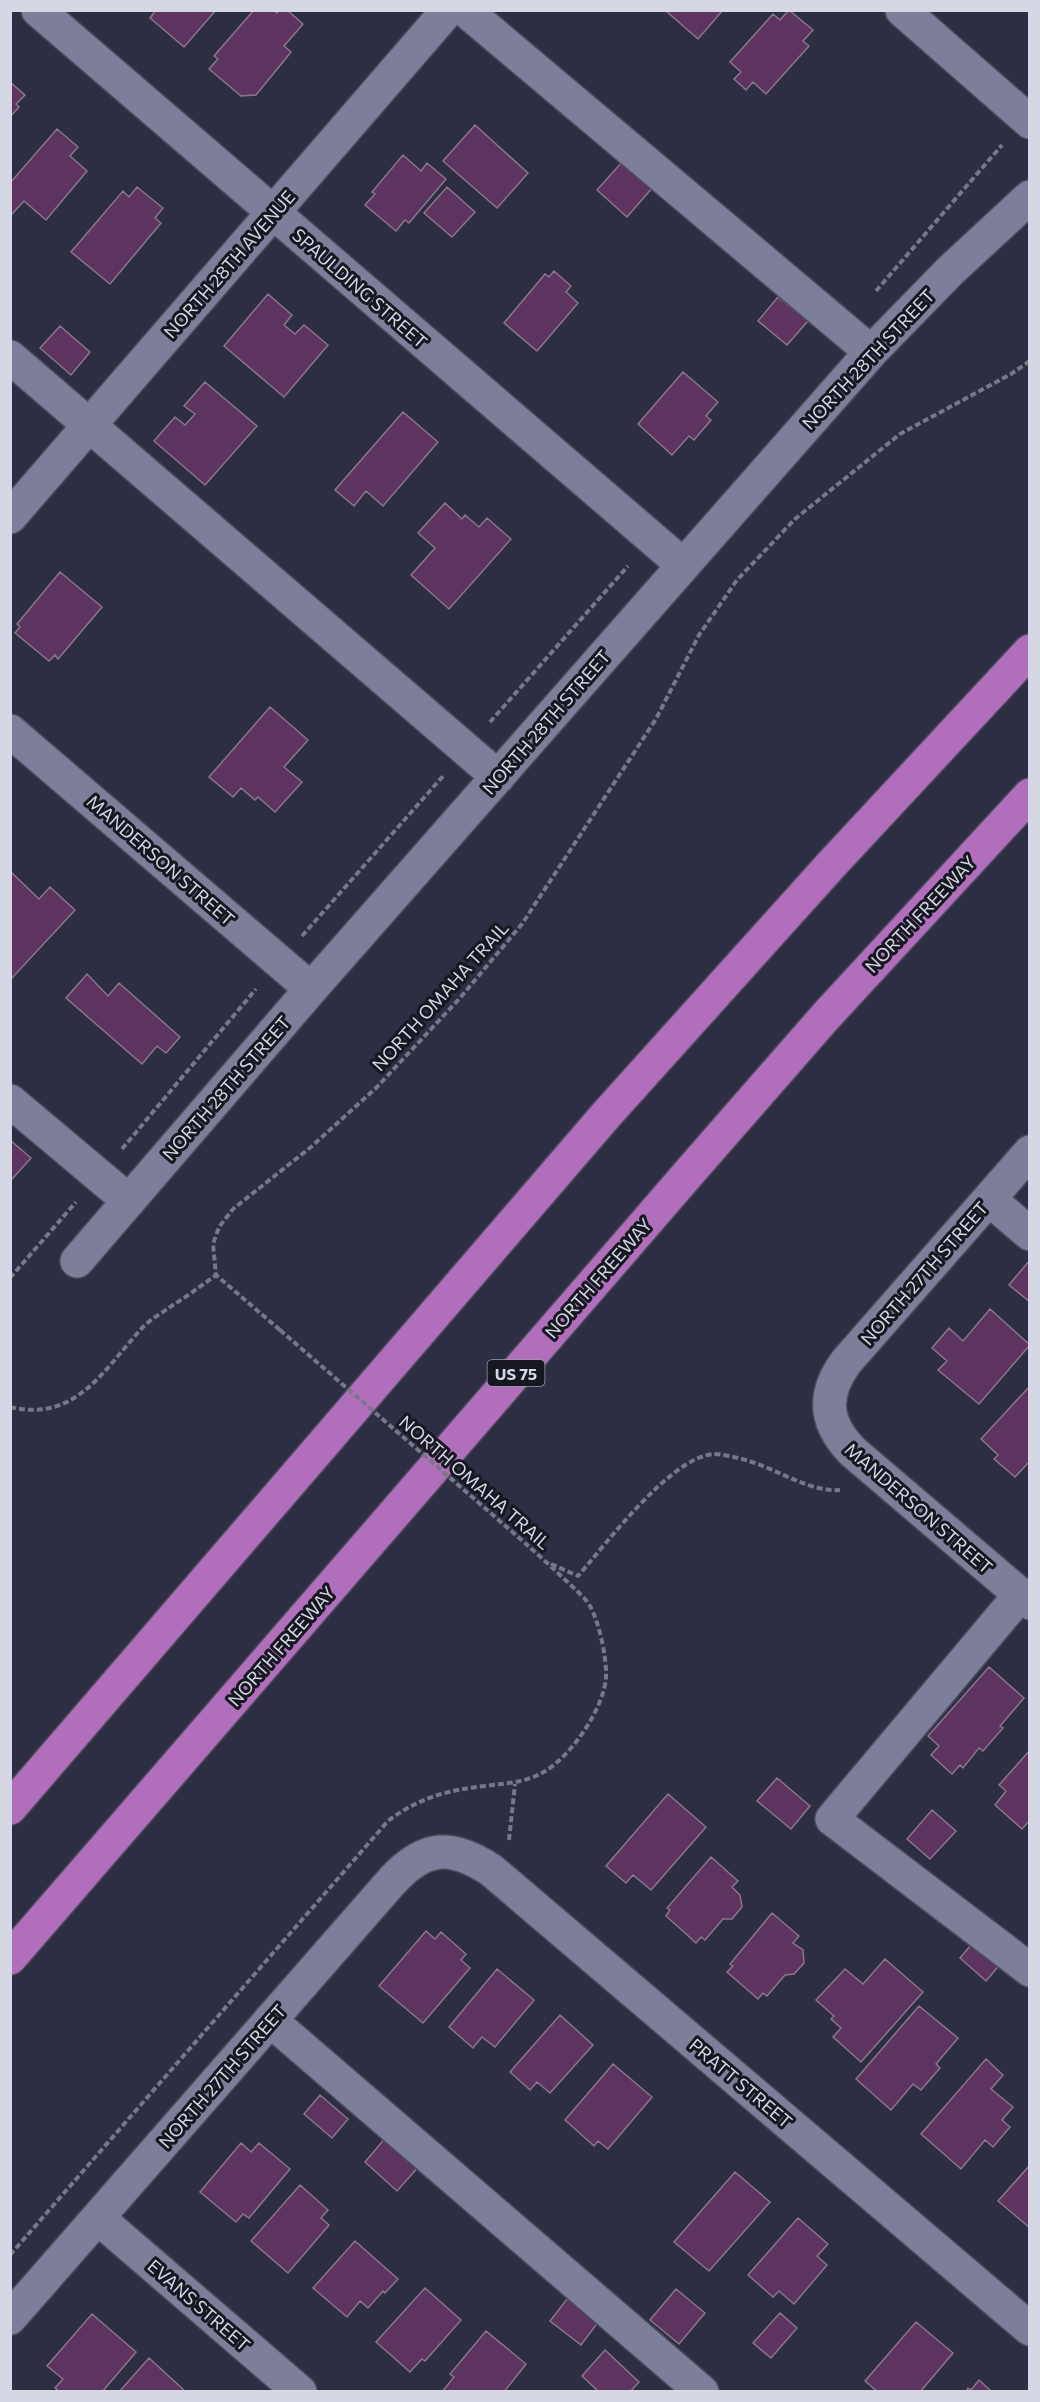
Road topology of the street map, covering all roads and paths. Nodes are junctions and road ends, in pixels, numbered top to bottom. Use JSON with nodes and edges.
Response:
{"nodes":[{"id":1,"x":38,"y":10,"type":"edge"},
{"id":2,"x":448,"y":10,"type":"edge"},
{"id":3,"x":465,"y":10,"type":"edge"},
{"id":4,"x":902,"y":10,"type":"edge"},
{"id":5,"x":1020,"y":131,"type":"edge"},
{"id":6,"x":1029,"y":197,"type":"edge"},
{"id":7,"x":273,"y":213,"type":"junction"},
{"id":8,"x":843,"y":329,"type":"junction"},
{"id":9,"x":871,"y":352,"type":"junction"},
{"id":10,"x":10,"y":357,"type":"edge"},
{"id":11,"x":1029,"y":361,"type":"edge"},
{"id":12,"x":90,"y":425,"type":"junction"},
{"id":13,"x":10,"y":517,"type":"edge"},
{"id":14,"x":652,"y":538,"type":"junction"},
{"id":15,"x":683,"y":565,"type":"junction"},
{"id":16,"x":1029,"y":651,"type":"edge"},
{"id":17,"x":10,"y":731,"type":"edge"},
{"id":18,"x":466,"y":749,"type":"junction"},
{"id":19,"x":498,"y":777,"type":"junction"},
{"id":20,"x":1029,"y":795,"type":"edge"},
{"id":21,"x":279,"y":962,"type":"junction"},
{"id":22,"x":311,"y":989,"type":"junction"},
{"id":23,"x":10,"y":1101,"type":"edge"},
{"id":24,"x":1029,"y":1152,"type":"edge"},
{"id":25,"x":99,"y":1175,"type":"junction"},
{"id":26,"x":989,"y":1199,"type":"junction"},
{"id":27,"x":129,"y":1201,"type":"junction"},
{"id":28,"x":1029,"y":1234,"type":"edge"},
{"id":29,"x":77,"y":1261,"type":"dead end"},
{"id":30,"x":216,"y":1275,"type":"junction"},
{"id":31,"x":10,"y":1278,"type":"edge"},
{"id":32,"x":830,"y":1401,"type":"joint"},
{"id":33,"x":10,"y":1407,"type":"edge"},
{"id":34,"x":843,"y":1489,"type":"dead end"},
{"id":35,"x":1025,"y":1599,"type":"edge"},
{"id":36,"x":515,"y":1784,"type":"dead end"},
{"id":37,"x":10,"y":1808,"type":"edge"},
{"id":38,"x":445,"y":1850,"type":"joint"},
{"id":39,"x":508,"y":1851,"type":"dead end"},
{"id":40,"x":10,"y":1958,"type":"edge"},
{"id":41,"x":1029,"y":1970,"type":"edge"},
{"id":42,"x":270,"y":2020,"type":"junction"},
{"id":43,"x":98,"y":2218,"type":"junction"},
{"id":44,"x":10,"y":2318,"type":"edge"},
{"id":45,"x":1029,"y":2329,"type":"edge"},
{"id":46,"x":300,"y":2391,"type":"edge"},
{"id":47,"x":702,"y":2391,"type":"edge"}],
"edges":[{"from":1,"to":7,"type":"street","name":"SPAULDING STREET"},
{"from":2,"to":7,"type":"street","name":"NORTH 28TH AVENUE"},
{"from":3,"to":8,"type":"street"},
{"from":4,"to":5,"type":"street"},
{"from":5,"to":8,"type":"path"},
{"from":6,"to":9,"type":"street","name":"NORTH 28TH STREET"},
{"from":7,"to":12,"type":"street","name":"NORTH 28TH AVENUE"},
{"from":7,"to":14,"type":"street","name":"SPAULDING STREET"},
{"from":8,"to":9,"type":"street"},
{"from":9,"to":15,"type":"street","name":"NORTH 28TH STREET"},
{"from":10,"to":12,"type":"street"},
{"from":11,"to":30,"type":"path","name":"NORTH OMAHA TRAIL"},
{"from":12,"to":13,"type":"street","name":"NORTH 28TH AVENUE"},
{"from":12,"to":18,"type":"street"},
{"from":14,"to":15,"type":"street","name":"SPAULDING STREET"},
{"from":14,"to":18,"type":"path"},
{"from":15,"to":19,"type":"street","name":"NORTH 28TH STREET"},
{"from":16,"to":37,"type":"highway"},
{"from":17,"to":21,"type":"street","name":"MANDERSON STREET"},
{"from":18,"to":19,"type":"street"},
{"from":18,"to":21,"type":"path"},
{"from":19,"to":22,"type":"street","name":"NORTH 28TH STREET"},
{"from":20,"to":40,"type":"highway","name":"NORTH FREEWAY","number":"US 75"},
{"from":21,"to":22,"type":"street","name":"MANDERSON STREET"},
{"from":21,"to":25,"type":"path"},
{"from":22,"to":27,"type":"street","name":"NORTH 28TH STREET"},
{"from":23,"to":25,"type":"street"},
{"from":24,"to":26,"type":"street","name":"NORTH 27TH STREET"},
{"from":25,"to":27,"type":"street"},
{"from":25,"to":31,"type":"path"},
{"from":26,"to":28,"type":"street"},
{"from":26,"to":32,"type":"street","name":"NORTH 27TH STREET"},
{"from":27,"to":29,"type":"street","name":"NORTH 28TH STREET"},
{"from":30,"to":33,"type":"path"},
{"from":30,"to":34,"type":"path","name":"NORTH OMAHA TRAIL","bridge":true},
{"from":32,"to":35,"type":"street","name":"MANDERSON STREET"},
{"from":35,"to":41,"type":"street"},
{"from":36,"to":39,"type":"path"},
{"from":38,"to":42,"type":"street","name":"NORTH 27TH STREET"},
{"from":38,"to":45,"type":"street","name":"PRATT STREET"},
{"from":42,"to":43,"type":"street","name":"NORTH 27TH STREET"},
{"from":42,"to":47,"type":"street"},
{"from":43,"to":44,"type":"street","name":"NORTH 27TH STREET"},
{"from":43,"to":46,"type":"street","name":"EVANS STREET"}]}
